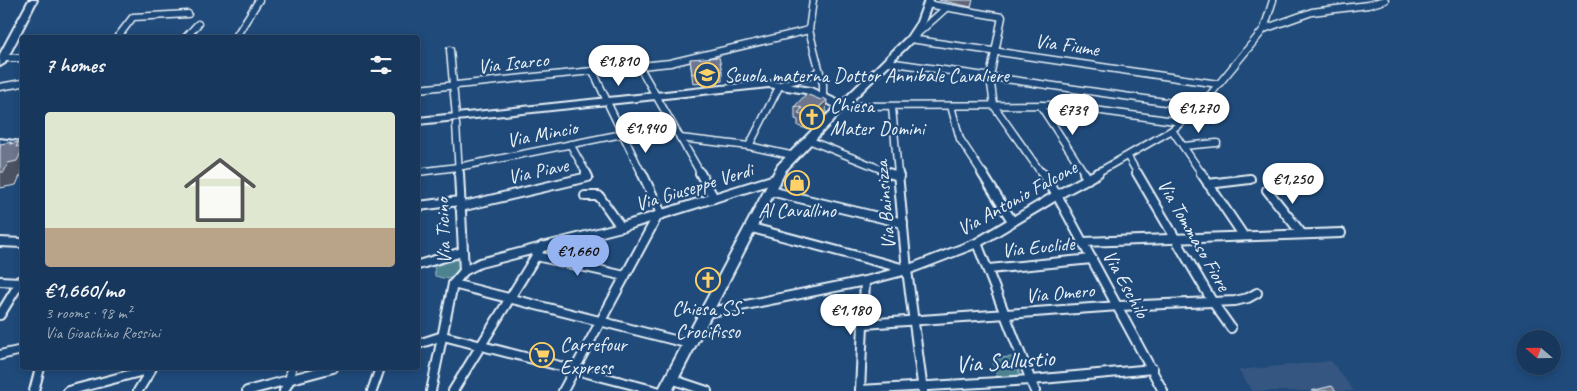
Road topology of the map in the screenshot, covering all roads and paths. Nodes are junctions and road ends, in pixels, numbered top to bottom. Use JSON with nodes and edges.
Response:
{"nodes":[{"id":1,"x":34,"y":0,"type":"edge"},
{"id":2,"x":259,"y":0,"type":"edge"},
{"id":3,"x":813,"y":0,"type":"edge"},
{"id":4,"x":1273,"y":0,"type":"edge"},
{"id":5,"x":1384,"y":0,"type":"edge"},
{"id":6,"x":928,"y":2,"type":"edge"},
{"id":7,"x":946,"y":8,"type":"junction"},
{"id":8,"x":188,"y":14,"type":"dead end"},
{"id":9,"x":198,"y":24,"type":"dead end"},
{"id":10,"x":1264,"y":29,"type":"junction"},
{"id":11,"x":809,"y":30,"type":"junction"},
{"id":12,"x":119,"y":35,"type":"edge"},
{"id":13,"x":188,"y":35,"type":"edge"},
{"id":14,"x":236,"y":35,"type":"edge"},
{"id":15,"x":911,"y":37,"type":"junction"},
{"id":16,"x":450,"y":50,"type":"dead end"},
{"id":17,"x":997,"y":51,"type":"junction"},
{"id":18,"x":20,"y":58,"type":"edge"},
{"id":19,"x":1,"y":60,"type":"edge"},
{"id":20,"x":888,"y":62,"type":"junction"},
{"id":21,"x":639,"y":66,"type":"junction"},
{"id":22,"x":819,"y":70,"type":"junction"},
{"id":23,"x":593,"y":71,"type":"junction"},
{"id":24,"x":990,"y":77,"type":"junction"},
{"id":25,"x":20,"y":83,"type":"edge"},
{"id":26,"x":1218,"y":84,"type":"junction"},
{"id":27,"x":453,"y":85,"type":"junction"},
{"id":28,"x":780,"y":85,"type":"junction"},
{"id":29,"x":0,"y":87,"type":"edge"},
{"id":30,"x":420,"y":89,"type":"edge"},
{"id":31,"x":824,"y":97,"type":"junction"},
{"id":32,"x":657,"y":98,"type":"junction"},
{"id":33,"x":608,"y":103,"type":"junction"},
{"id":34,"x":1040,"y":105,"type":"junction"},
{"id":35,"x":842,"y":106,"type":"junction"},
{"id":36,"x":951,"y":106,"type":"junction"},
{"id":37,"x":994,"y":106,"type":"junction"},
{"id":38,"x":892,"y":107,"type":"junction"},
{"id":39,"x":1200,"y":107,"type":"junction"},
{"id":40,"x":456,"y":120,"type":"junction"},
{"id":41,"x":420,"y":121,"type":"edge"},
{"id":42,"x":1182,"y":122,"type":"junction"},
{"id":43,"x":672,"y":124,"type":"junction"},
{"id":44,"x":420,"y":127,"type":"edge"},
{"id":45,"x":1172,"y":130,"type":"junction"},
{"id":46,"x":624,"y":134,"type":"junction"},
{"id":47,"x":680,"y":138,"type":"junction"},
{"id":48,"x":811,"y":141,"type":"junction"},
{"id":49,"x":1218,"y":143,"type":"dead end"},
{"id":50,"x":0,"y":144,"type":"edge"},
{"id":51,"x":570,"y":144,"type":"junction"},
{"id":52,"x":20,"y":145,"type":"edge"},
{"id":53,"x":749,"y":146,"type":"junction"},
{"id":54,"x":1183,"y":146,"type":"junction"},
{"id":55,"x":794,"y":156,"type":"junction"},
{"id":56,"x":1128,"y":158,"type":"junction"},
{"id":57,"x":458,"y":167,"type":"junction"},
{"id":58,"x":420,"y":172,"type":"edge"},
{"id":59,"x":899,"y":176,"type":"junction"},
{"id":60,"x":776,"y":179,"type":"junction"},
{"id":61,"x":1088,"y":179,"type":"junction"},
{"id":62,"x":1250,"y":179,"type":"dead end"},
{"id":63,"x":1208,"y":184,"type":"junction"},
{"id":64,"x":1266,"y":190,"type":"dead end"},
{"id":65,"x":770,"y":191,"type":"junction"},
{"id":66,"x":1057,"y":194,"type":"junction"},
{"id":67,"x":585,"y":196,"type":"dead end"},
{"id":68,"x":714,"y":198,"type":"junction"},
{"id":69,"x":460,"y":204,"type":"junction"},
{"id":70,"x":420,"y":206,"type":"edge"},
{"id":71,"x":660,"y":214,"type":"junction"},
{"id":72,"x":1012,"y":222,"type":"junction"},
{"id":73,"x":903,"y":223,"type":"junction"},
{"id":74,"x":621,"y":227,"type":"junction"},
{"id":75,"x":752,"y":228,"type":"junction"},
{"id":76,"x":1342,"y":233,"type":"dead end"},
{"id":77,"x":1302,"y":234,"type":"junction"},
{"id":78,"x":1243,"y":236,"type":"junction"},
{"id":79,"x":1176,"y":238,"type":"junction"},
{"id":80,"x":0,"y":242,"type":"edge"},
{"id":81,"x":1083,"y":242,"type":"junction"},
{"id":82,"x":20,"y":243,"type":"edge"},
{"id":83,"x":977,"y":243,"type":"junction"},
{"id":84,"x":542,"y":246,"type":"junction"},
{"id":85,"x":462,"y":252,"type":"junction"},
{"id":86,"x":536,"y":256,"type":"junction"},
{"id":87,"x":1092,"y":258,"type":"junction"},
{"id":88,"x":420,"y":264,"type":"edge"},
{"id":89,"x":989,"y":269,"type":"junction"},
{"id":90,"x":907,"y":270,"type":"junction"},
{"id":91,"x":464,"y":271,"type":"junction"},
{"id":92,"x":625,"y":276,"type":"junction"},
{"id":93,"x":0,"y":281,"type":"edge"},
{"id":94,"x":20,"y":281,"type":"edge"},
{"id":95,"x":865,"y":281,"type":"junction"},
{"id":96,"x":20,"y":282,"type":"edge"},
{"id":97,"x":453,"y":284,"type":"junction"},
{"id":98,"x":1258,"y":293,"type":"dead end"},
{"id":99,"x":510,"y":299,"type":"junction"},
{"id":100,"x":1212,"y":301,"type":"junction"},
{"id":101,"x":1119,"y":306,"type":"junction"},
{"id":102,"x":1,"y":311,"type":"edge"},
{"id":103,"x":706,"y":313,"type":"junction"},
{"id":104,"x":1006,"y":315,"type":"junction"},
{"id":105,"x":913,"y":322,"type":"junction"},
{"id":106,"x":600,"y":323,"type":"junction"},
{"id":107,"x":864,"y":324,"type":"junction"},
{"id":108,"x":1231,"y":328,"type":"dead end"},
{"id":109,"x":443,"y":336,"type":"junction"},
{"id":110,"x":420,"y":343,"type":"edge"},
{"id":111,"x":690,"y":344,"type":"junction"},
{"id":112,"x":482,"y":345,"type":"junction"},
{"id":113,"x":20,"y":350,"type":"edge"},
{"id":114,"x":0,"y":355,"type":"edge"},
{"id":115,"x":574,"y":369,"type":"junction"},
{"id":116,"x":1153,"y":369,"type":"junction"},
{"id":117,"x":39,"y":370,"type":"edge"},
{"id":118,"x":144,"y":370,"type":"edge"},
{"id":119,"x":150,"y":370,"type":"edge"},
{"id":120,"x":291,"y":370,"type":"edge"},
{"id":121,"x":327,"y":370,"type":"edge"},
{"id":122,"x":379,"y":370,"type":"edge"},
{"id":123,"x":671,"y":379,"type":"junction"},
{"id":124,"x":290,"y":380,"type":"junction"},
{"id":125,"x":1031,"y":380,"type":"junction"},
{"id":126,"x":922,"y":389,"type":"edge"},
{"id":127,"x":34,"y":391,"type":"edge"},
{"id":128,"x":68,"y":391,"type":"edge"},
{"id":129,"x":138,"y":391,"type":"edge"},
{"id":130,"x":247,"y":391,"type":"edge"},
{"id":131,"x":284,"y":391,"type":"edge"},
{"id":132,"x":372,"y":391,"type":"edge"},
{"id":133,"x":431,"y":391,"type":"edge"},
{"id":134,"x":454,"y":391,"type":"edge"},
{"id":135,"x":563,"y":391,"type":"edge"},
{"id":136,"x":657,"y":391,"type":"edge"},
{"id":137,"x":665,"y":391,"type":"edge"},
{"id":138,"x":707,"y":391,"type":"edge"},
{"id":139,"x":860,"y":391,"type":"edge"},
{"id":140,"x":1035,"y":391,"type":"edge"},
{"id":141,"x":1163,"y":391,"type":"edge"}],
"edges":[{"from":1,"to":19,"type":"main road"},
{"from":2,"to":14,"type":"street"},
{"from":3,"to":11,"type":"street"},
{"from":4,"to":10,"type":"street","name":"Via Antonio Falcone"},
{"from":5,"to":10,"type":"street"},
{"from":6,"to":7,"type":"street"},
{"from":6,"to":15,"type":"street"},
{"from":7,"to":15,"type":"street"},
{"from":7,"to":17,"type":"street"},
{"from":8,"to":12,"type":"street"},
{"from":9,"to":13,"type":"street"},
{"from":10,"to":26,"type":"street","name":"Via Antonio Falcone"},
{"from":11,"to":21,"type":"street","name":"Via Isarco"},
{"from":11,"to":22,"type":"street"},
{"from":15,"to":17,"type":"street","name":"Via Fiume"},
{"from":15,"to":20,"type":"street"},
{"from":16,"to":27,"type":"street","name":"Via Ticino"},
{"from":17,"to":24,"type":"street"},
{"from":17,"to":26,"type":"street","name":"Via Fiume"},
{"from":18,"to":19,"type":"street"},
{"from":20,"to":24,"type":"street"},
{"from":20,"to":35,"type":"street"},
{"from":21,"to":23,"type":"street","name":"Via Isarco"},
{"from":21,"to":32,"type":"street"},
{"from":22,"to":28,"type":"street"},
{"from":22,"to":31,"type":"street"},
{"from":23,"to":27,"type":"street","name":"Via Isarco"},
{"from":23,"to":33,"type":"street"},
{"from":24,"to":37,"type":"street"},
{"from":24,"to":39,"type":"street"},
{"from":25,"to":29,"type":"street"},
{"from":26,"to":39,"type":"street","name":"Via Antonio Falcone"},
{"from":27,"to":30,"type":"street","name":"Via Isarco"},
{"from":27,"to":40,"type":"street","name":"Via Ticino"},
{"from":28,"to":31,"type":"main road"},
{"from":28,"to":32,"type":"main road"},
{"from":28,"to":53,"type":"street"},
{"from":31,"to":35,"type":"main road"},
{"from":32,"to":33,"type":"main road"},
{"from":32,"to":43,"type":"street"},
{"from":33,"to":40,"type":"main road"},
{"from":33,"to":46,"type":"street"},
{"from":34,"to":37,"type":"street"},
{"from":34,"to":42,"type":"street"},
{"from":34,"to":61,"type":"street"},
{"from":35,"to":38,"type":"street"},
{"from":35,"to":48,"type":"main road"},
{"from":36,"to":37,"type":"street"},
{"from":36,"to":38,"type":"street"},
{"from":36,"to":72,"type":"street"},
{"from":37,"to":66,"type":"street","name":"Via Eschilo"},
{"from":38,"to":59,"type":"street","name":"Via Bainsizza"},
{"from":39,"to":42,"type":"street","name":"Via Antonio Falcone"},
{"from":40,"to":41,"type":"main road"},
{"from":40,"to":44,"type":"main road"},
{"from":40,"to":57,"type":"street","name":"Via Ticino"},
{"from":42,"to":45,"type":"street","name":"Via Antonio Falcone"},
{"from":43,"to":46,"type":"street","name":"Via Mincio"},
{"from":43,"to":47,"type":"street"},
{"from":45,"to":54,"type":"street"},
{"from":45,"to":56,"type":"street","name":"Via Antonio Falcone"},
{"from":46,"to":51,"type":"street","name":"Via Mincio"},
{"from":46,"to":71,"type":"street"},
{"from":47,"to":53,"type":"street"},
{"from":47,"to":68,"type":"street"},
{"from":48,"to":55,"type":"main road"},
{"from":48,"to":59,"type":"street"},
{"from":49,"to":54,"type":"street"},
{"from":50,"to":52,"type":"main road"},
{"from":51,"to":57,"type":"street","name":"Via Mincio"},
{"from":51,"to":69,"type":"street","name":"Via Piave"},
{"from":53,"to":55,"type":"street"},
{"from":54,"to":63,"type":"street"},
{"from":55,"to":60,"type":"main road"},
{"from":56,"to":61,"type":"street","name":"Via Antonio Falcone"},
{"from":56,"to":79,"type":"street","name":"Via Tommaso Fiore"},
{"from":57,"to":58,"type":"street","name":"Via Mincio"},
{"from":57,"to":69,"type":"street","name":"Via Ticino"},
{"from":59,"to":73,"type":"street","name":"Via Bainsizza"},
{"from":60,"to":65,"type":"main road"},
{"from":60,"to":68,"type":"street","name":"Via Giuseppe Verdi"},
{"from":61,"to":66,"type":"street","name":"Via Antonio Falcone"},
{"from":62,"to":63,"type":"street"},
{"from":63,"to":78,"type":"street"},
{"from":64,"to":77,"type":"street"},
{"from":65,"to":73,"type":"street"},
{"from":65,"to":75,"type":"main road"},
{"from":66,"to":72,"type":"street","name":"Via Antonio Falcone"},
{"from":66,"to":81,"type":"street","name":"Via Eschilo"},
{"from":67,"to":74,"type":"street","name":"Via Giuseppe Verdi"},
{"from":68,"to":71,"type":"street","name":"Via Giuseppe Verdi"},
{"from":69,"to":70,"type":"street"},
{"from":69,"to":85,"type":"street","name":"Via Ticino"},
{"from":71,"to":74,"type":"street","name":"Via Giuseppe Verdi"},
{"from":71,"to":92,"type":"street"},
{"from":72,"to":83,"type":"street","name":"Via Antonio Falcone"},
{"from":73,"to":90,"type":"street","name":"Via Bainsizza"},
{"from":74,"to":84,"type":"street","name":"Via Giuseppe Verdi"},
{"from":75,"to":90,"type":"street"},
{"from":75,"to":103,"type":"main road"},
{"from":76,"to":77,"type":"street"},
{"from":77,"to":78,"type":"street"},
{"from":78,"to":79,"type":"street"},
{"from":79,"to":81,"type":"street"},
{"from":79,"to":100,"type":"street","name":"Via Tommaso Fiore"},
{"from":80,"to":82,"type":"street"},
{"from":81,"to":87,"type":"street","name":"Via Eschilo"},
{"from":83,"to":89,"type":"street"},
{"from":83,"to":90,"type":"street","name":"Via Antonio Falcone"},
{"from":84,"to":86,"type":"street"},
{"from":84,"to":91,"type":"street","name":"Via Giuseppe Verdi"},
{"from":85,"to":88,"type":"street"},
{"from":85,"to":91,"type":"street","name":"Via Ticino"},
{"from":86,"to":92,"type":"street"},
{"from":86,"to":99,"type":"street"},
{"from":87,"to":89,"type":"street","name":"Via Euclide"},
{"from":87,"to":101,"type":"street","name":"Via Eschilo"},
{"from":89,"to":104,"type":"street"},
{"from":90,"to":95,"type":"street","name":"Via Antonio Falcone"},
{"from":90,"to":105,"type":"street","name":"Via Bainsizza"},
{"from":91,"to":97,"type":"street","name":"Via Ticino"},
{"from":92,"to":106,"type":"street"},
{"from":93,"to":94,"type":"street"},
{"from":95,"to":103,"type":"street","name":"Via Antonio Falcone"},
{"from":95,"to":107,"type":"street"},
{"from":96,"to":102,"type":"street"},
{"from":97,"to":99,"type":"street"},
{"from":97,"to":109,"type":"street","name":"Via Ticino"},
{"from":98,"to":100,"type":"street","name":"Via Omero"},
{"from":99,"to":106,"type":"street"},
{"from":99,"to":112,"type":"street"},
{"from":100,"to":101,"type":"street","name":"Via Omero"},
{"from":100,"to":108,"type":"street","name":"Via Tommaso Fiore"},
{"from":101,"to":104,"type":"street","name":"Via Omero"},
{"from":101,"to":116,"type":"street","name":"Via Eschilo"},
{"from":103,"to":111,"type":"main road"},
{"from":104,"to":105,"type":"street","name":"Via Omero"},
{"from":104,"to":125,"type":"street"},
{"from":105,"to":107,"type":"street","name":"Via Omero"},
{"from":105,"to":126,"type":"street","name":"Via Bainsizza"},
{"from":106,"to":111,"type":"street"},
{"from":106,"to":115,"type":"street"},
{"from":107,"to":139,"type":"street"},
{"from":109,"to":110,"type":"street"},
{"from":109,"to":112,"type":"street"},
{"from":109,"to":133,"type":"street","name":"Via Ticino"},
{"from":111,"to":123,"type":"main road"},
{"from":112,"to":115,"type":"street"},
{"from":112,"to":134,"type":"street"},
{"from":113,"to":114,"type":"street"},
{"from":115,"to":135,"type":"street"},
{"from":115,"to":136,"type":"street"},
{"from":116,"to":125,"type":"street","name":"Via Sallustio"},
{"from":116,"to":141,"type":"street","name":"Via Eschilo"},
{"from":117,"to":127,"type":"street"},
{"from":118,"to":128,"type":"street"},
{"from":119,"to":129,"type":"street"},
{"from":120,"to":124,"type":"street"},
{"from":121,"to":124,"type":"street"},
{"from":122,"to":132,"type":"street"},
{"from":123,"to":137,"type":"main road"},
{"from":123,"to":138,"type":"street"},
{"from":124,"to":130,"type":"street"},
{"from":124,"to":131,"type":"street"},
{"from":125,"to":126,"type":"street","name":"Via Sallustio"},
{"from":125,"to":140,"type":"street"},
{"from":126,"to":139,"type":"street","name":"Via Sallustio"}]}
